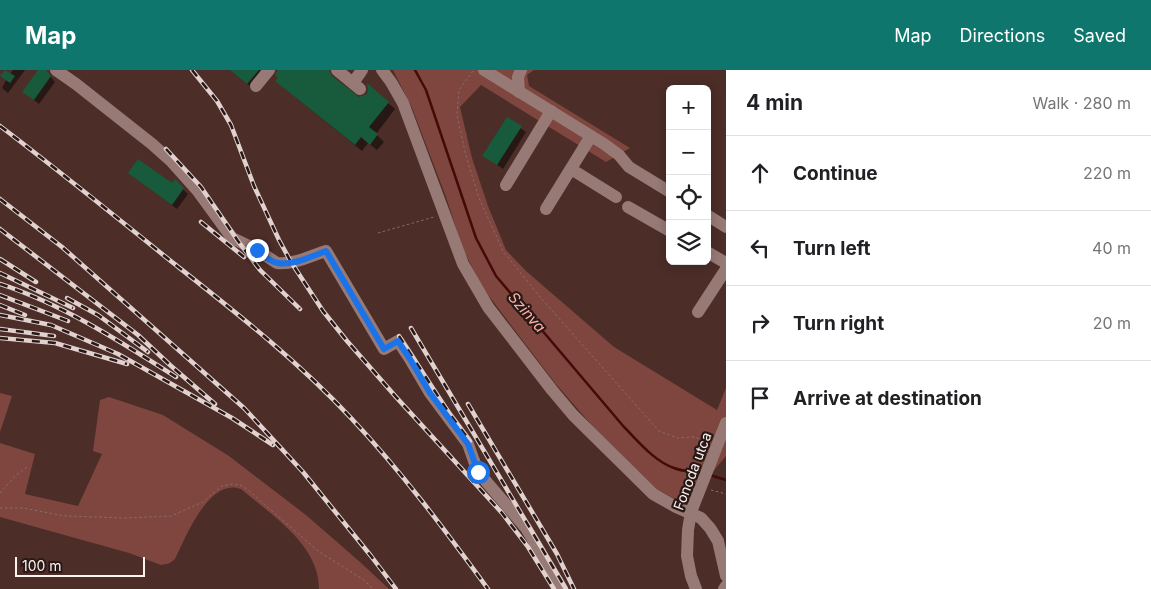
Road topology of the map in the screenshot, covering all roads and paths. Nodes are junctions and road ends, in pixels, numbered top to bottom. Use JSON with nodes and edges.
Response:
{"nodes":[{"id":1,"x":56,"y":70,"type":"edge"},
{"id":2,"x":268,"y":70,"type":"edge"},
{"id":3,"x":336,"y":70,"type":"edge"},
{"id":4,"x":362,"y":70,"type":"edge"},
{"id":5,"x":382,"y":70,"type":"edge"},
{"id":6,"x":473,"y":70,"type":"edge"},
{"id":7,"x":484,"y":70,"type":"edge"},
{"id":8,"x":521,"y":70,"type":"edge"},
{"id":9,"x":256,"y":86,"type":"dead end"},
{"id":10,"x":519,"y":92,"type":"junction"},
{"id":11,"x":551,"y":111,"type":"junction"},
{"id":12,"x":591,"y":136,"type":"junction"},
{"id":13,"x":571,"y":168,"type":"junction"},
{"id":14,"x":506,"y":185,"type":"dead end"},
{"id":15,"x":666,"y":190,"type":"edge"},
{"id":16,"x":616,"y":197,"type":"dead end"},
{"id":17,"x":628,"y":207,"type":"dead end"},
{"id":18,"x":546,"y":209,"type":"dead end"},
{"id":19,"x":444,"y":213,"type":"junction"},
{"id":20,"x":711,"y":217,"type":"edge"},
{"id":21,"x":726,"y":226,"type":"edge"},
{"id":22,"x":666,"y":229,"type":"edge"},
{"id":23,"x":378,"y":234,"type":"dead end"},
{"id":24,"x":711,"y":254,"type":"edge"},
{"id":25,"x":726,"y":263,"type":"edge"},
{"id":26,"x":726,"y":269,"type":"edge"},
{"id":27,"x":698,"y":312,"type":"dead end"},
{"id":28,"x":726,"y":423,"type":"edge"},
{"id":29,"x":718,"y":444,"type":"junction"},
{"id":30,"x":28,"y":466,"type":"dead end"},
{"id":31,"x":704,"y":491,"type":"junction"},
{"id":32,"x":0,"y":493,"type":"edge"},
{"id":33,"x":726,"y":494,"type":"edge"},
{"id":34,"x":0,"y":508,"type":"edge"},
{"id":35,"x":691,"y":512,"type":"junction"},
{"id":36,"x":726,"y":576,"type":"edge"},
{"id":37,"x":373,"y":589,"type":"edge"},
{"id":38,"x":562,"y":589,"type":"edge"},
{"id":39,"x":696,"y":589,"type":"edge"}],
"edges":[{"from":1,"to":38,"type":"street"},
{"from":2,"to":9,"type":"street"},
{"from":3,"to":4,"type":"street"},
{"from":5,"to":19,"type":"street"},
{"from":6,"to":29,"type":"path"},
{"from":7,"to":10,"type":"street"},
{"from":8,"to":10,"type":"street"},
{"from":10,"to":11,"type":"street"},
{"from":11,"to":12,"type":"street"},
{"from":11,"to":14,"type":"street"},
{"from":12,"to":13,"type":"street"},
{"from":12,"to":15,"type":"street"},
{"from":13,"to":16,"type":"street"},
{"from":13,"to":18,"type":"street"},
{"from":17,"to":22,"type":"street"},
{"from":19,"to":23,"type":"path"},
{"from":19,"to":35,"type":"street"},
{"from":20,"to":21,"type":"street"},
{"from":24,"to":25,"type":"street"},
{"from":26,"to":27,"type":"street"},
{"from":28,"to":29,"type":"street","name":"Fonoda utca"},
{"from":29,"to":31,"type":"street","name":"Fonoda utca"},
{"from":30,"to":32,"type":"path"},
{"from":31,"to":33,"type":"path"},
{"from":31,"to":35,"type":"street","name":"Fonoda utca"},
{"from":34,"to":37,"type":"path"},
{"from":35,"to":36,"type":"street"},
{"from":35,"to":39,"type":"street","name":"Fonoda utca"}]}
